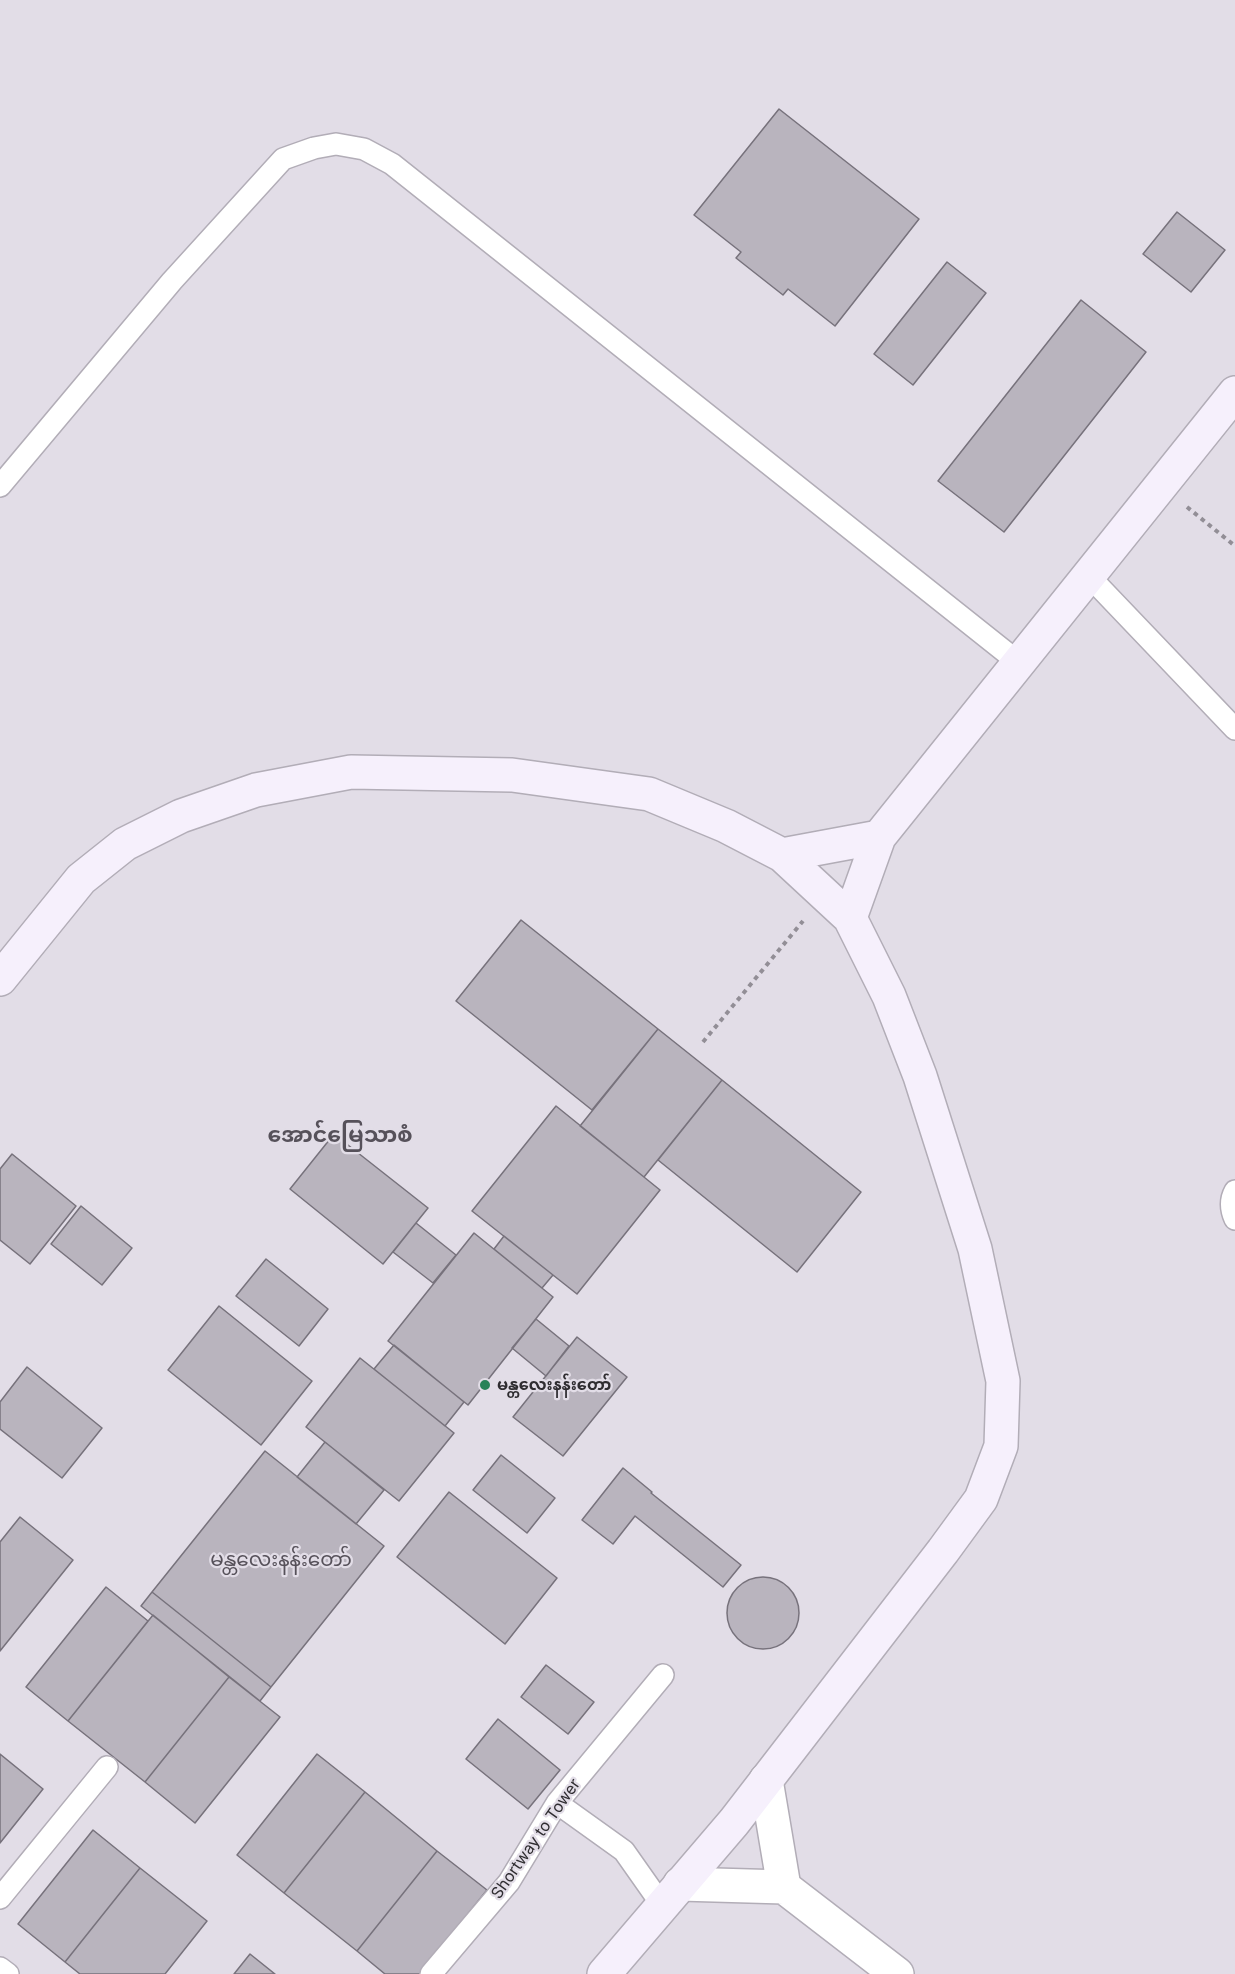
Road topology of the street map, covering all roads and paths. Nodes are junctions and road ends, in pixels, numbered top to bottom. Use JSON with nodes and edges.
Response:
{"nodes":[{"id":1,"x":1235,"y":393,"type":"edge"},
{"id":2,"x":1160,"y":485,"type":"junction"},
{"id":3,"x":0,"y":486,"type":"edge"},
{"id":4,"x":1235,"y":546,"type":"edge"},
{"id":5,"x":1088,"y":575,"type":"junction"},
{"id":6,"x":1018,"y":662,"type":"junction"},
{"id":7,"x":1235,"y":729,"type":"edge"},
{"id":8,"x":879,"y":837,"type":"junction"},
{"id":9,"x":782,"y":855,"type":"junction"},
{"id":10,"x":823,"y":894,"type":"junction"},
{"id":11,"x":850,"y":918,"type":"junction"},
{"id":12,"x":0,"y":979,"type":"edge"},
{"id":13,"x":703,"y":1042,"type":"dead end"},
{"id":14,"x":1235,"y":1191,"type":"edge"},
{"id":15,"x":1235,"y":1219,"type":"edge"},
{"id":16,"x":663,"y":1675,"type":"dead end"},
{"id":17,"x":107,"y":1767,"type":"dead end"},
{"id":18,"x":766,"y":1780,"type":"junction"},
{"id":19,"x":557,"y":1803,"type":"junction"},
{"id":20,"x":784,"y":1887,"type":"junction"},
{"id":21,"x":671,"y":1895,"type":"junction"},
{"id":22,"x":0,"y":1898,"type":"edge"},
{"id":23,"x":0,"y":1968,"type":"edge"},
{"id":24,"x":8,"y":1974,"type":"edge"},
{"id":25,"x":431,"y":1974,"type":"edge"},
{"id":26,"x":604,"y":1974,"type":"edge"},
{"id":27,"x":897,"y":1974,"type":"edge"}],
"edges":[{"from":1,"to":2,"type":"street"},
{"from":2,"to":4,"type":"path"},
{"from":2,"to":5,"type":"street"},
{"from":3,"to":6,"type":"lane"},
{"from":5,"to":6,"type":"street"},
{"from":5,"to":7,"type":"lane"},
{"from":6,"to":8,"type":"street"},
{"from":8,"to":9,"type":"street"},
{"from":8,"to":11,"type":"street"},
{"from":9,"to":10,"type":"street"},
{"from":9,"to":12,"type":"street"},
{"from":10,"to":11,"type":"street"},
{"from":10,"to":13,"type":"path"},
{"from":11,"to":18,"type":"street"},
{"from":14,"to":15,"type":"lane"},
{"from":16,"to":19,"type":"lane","name":"Shortway to Tower"},
{"from":17,"to":22,"type":"lane"},
{"from":18,"to":20,"type":"street"},
{"from":18,"to":21,"type":"street"},
{"from":19,"to":21,"type":"lane"},
{"from":19,"to":25,"type":"lane","name":"Shortway to Tower"},
{"from":20,"to":21,"type":"street"},
{"from":20,"to":27,"type":"street"},
{"from":21,"to":26,"type":"street"},
{"from":23,"to":24,"type":"lane"}]}
